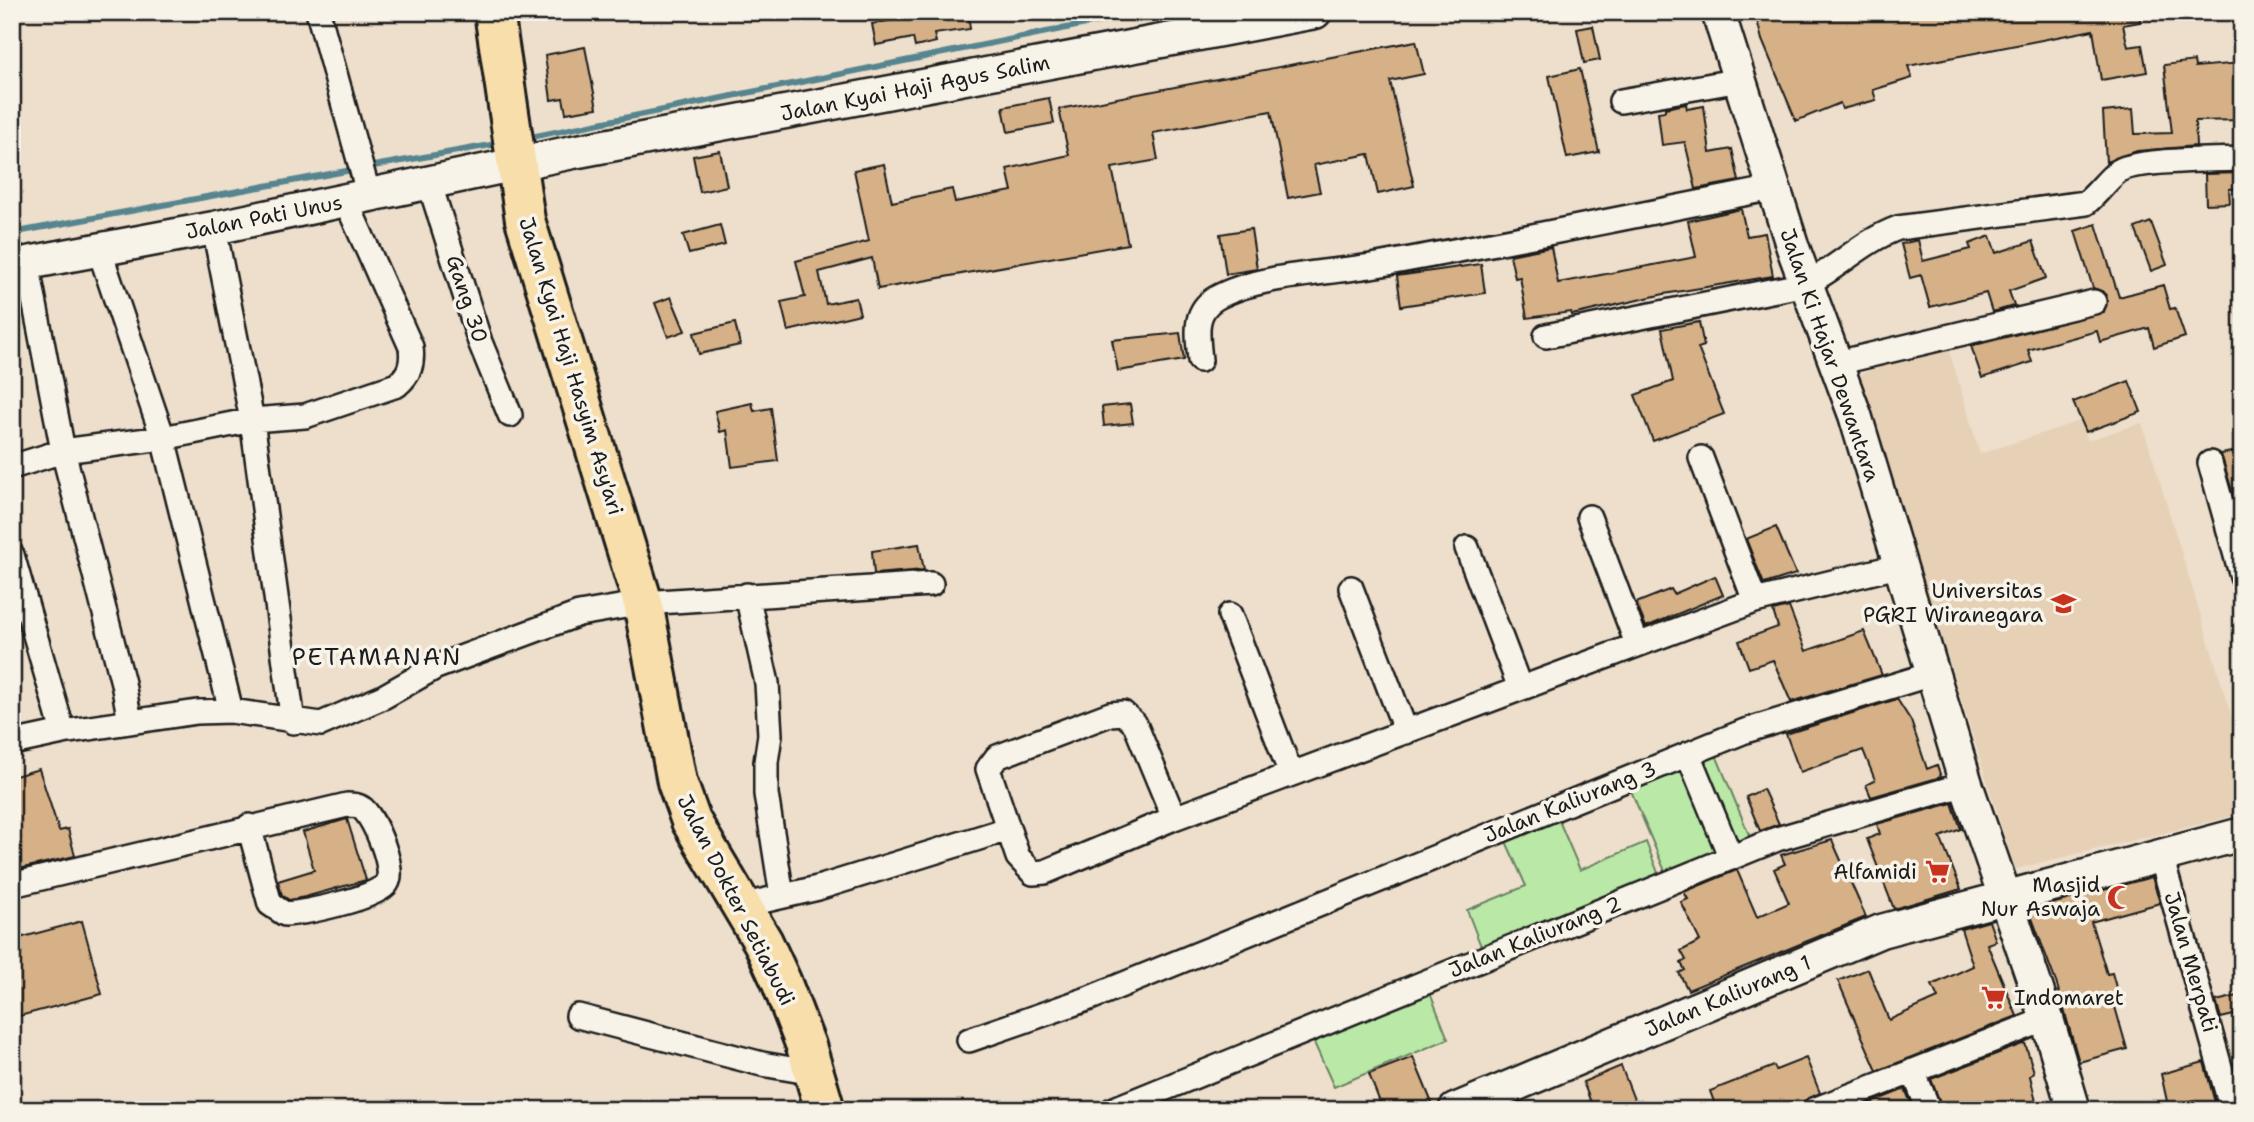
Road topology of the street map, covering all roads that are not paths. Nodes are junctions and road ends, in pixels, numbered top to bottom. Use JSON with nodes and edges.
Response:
{"nodes":[{"id":1,"x":318,"y":12,"type":"edge"},
{"id":2,"x":494,"y":12,"type":"edge"},
{"id":3,"x":1315,"y":12,"type":"edge"},
{"id":4,"x":1718,"y":12,"type":"edge"},
{"id":5,"x":1740,"y":80,"type":"junction"},
{"id":6,"x":1621,"y":101,"type":"dead end"},
{"id":7,"x":513,"y":149,"type":"junction"},
{"id":8,"x":2242,"y":159,"type":"edge"},
{"id":9,"x":429,"y":182,"type":"junction"},
{"id":10,"x":1774,"y":188,"type":"junction"},
{"id":11,"x":360,"y":190,"type":"junction"},
{"id":12,"x":214,"y":228,"type":"junction"},
{"id":13,"x":99,"y":249,"type":"junction"},
{"id":14,"x":19,"y":265,"type":"edge"},
{"id":15,"x":1813,"y":300,"type":"junction"},
{"id":16,"x":2094,"y":302,"type":"dead end"},
{"id":17,"x":1546,"y":336,"type":"dead end"},
{"id":18,"x":1200,"y":360,"type":"dead end"},
{"id":19,"x":1837,"y":363,"type":"junction"},
{"id":20,"x":510,"y":415,"type":"dead end"},
{"id":21,"x":252,"y":421,"type":"junction"},
{"id":22,"x":163,"y":438,"type":"junction"},
{"id":23,"x":62,"y":451,"type":"junction"},
{"id":24,"x":1701,"y":458,"type":"dead end"},
{"id":25,"x":2210,"y":463,"type":"dead end"},
{"id":26,"x":12,"y":467,"type":"edge"},
{"id":27,"x":1589,"y":517,"type":"dead end"},
{"id":28,"x":1467,"y":548,"type":"dead end"},
{"id":29,"x":627,"y":554,"type":"joint"},
{"id":30,"x":12,"y":555,"type":"edge"},
{"id":31,"x":1898,"y":566,"type":"junction"},
{"id":32,"x":2242,"y":577,"type":"edge"},
{"id":33,"x":931,"y":583,"type":"dead end"},
{"id":34,"x":1351,"y":589,"type":"dead end"},
{"id":35,"x":747,"y":595,"type":"junction"},
{"id":36,"x":1755,"y":601,"type":"junction"},
{"id":37,"x":643,"y":603,"type":"junction"},
{"id":38,"x":1230,"y":615,"type":"dead end"},
{"id":39,"x":1637,"y":644,"type":"junction"},
{"id":40,"x":1935,"y":673,"type":"junction"},
{"id":41,"x":1520,"y":688,"type":"junction"},
{"id":42,"x":231,"y":711,"type":"junction"},
{"id":43,"x":128,"y":714,"type":"junction"},
{"id":44,"x":60,"y":719,"type":"junction"},
{"id":45,"x":293,"y":722,"type":"junction"},
{"id":46,"x":1405,"y":732,"type":"junction"},
{"id":47,"x":12,"y":743,"type":"edge"},
{"id":48,"x":1688,"y":754,"type":"junction"},
{"id":49,"x":1290,"y":774,"type":"junction"},
{"id":50,"x":1966,"y":784,"type":"junction"},
{"id":51,"x":1174,"y":818,"type":"junction"},
{"id":52,"x":249,"y":826,"type":"junction"},
{"id":53,"x":1008,"y":829,"type":"junction"},
{"id":54,"x":2242,"y":834,"type":"edge"},
{"id":55,"x":2161,"y":856,"type":"junction"},
{"id":56,"x":1731,"y":858,"type":"junction"},
{"id":57,"x":12,"y":886,"type":"edge"},
{"id":58,"x":782,"y":896,"type":"junction"},
{"id":59,"x":2006,"y":897,"type":"junction"},
{"id":60,"x":741,"y":906,"type":"junction"},
{"id":61,"x":578,"y":1016,"type":"dead end"},
{"id":62,"x":2047,"y":1019,"type":"junction"},
{"id":63,"x":969,"y":1040,"type":"dead end"},
{"id":64,"x":1913,"y":1071,"type":"junction"},
{"id":65,"x":814,"y":1073,"type":"junction"},
{"id":66,"x":825,"y":1110,"type":"edge"},
{"id":67,"x":1112,"y":1110,"type":"edge"},
{"id":68,"x":1455,"y":1110,"type":"edge"},
{"id":69,"x":1814,"y":1110,"type":"edge"},
{"id":70,"x":1928,"y":1110,"type":"edge"},
{"id":71,"x":2074,"y":1110,"type":"edge"},
{"id":72,"x":2232,"y":1110,"type":"edge"}],
"edges":[{"from":1,"to":11,"type":"street"},
{"from":2,"to":7,"type":"highway","name":"Jalan Kyai Haji Hasyim Asy'ari"},
{"from":3,"to":7,"type":"main road","name":"Jalan Kyai Haji Agus Salim"},
{"from":4,"to":5,"type":"main road","name":"Jalan Ki Hajar Dewantara"},
{"from":5,"to":6,"type":"street"},
{"from":5,"to":10,"type":"main road","name":"Jalan Ki Hajar Dewantara"},
{"from":7,"to":9,"type":"main road","name":"Jalan Pati Unus"},
{"from":7,"to":29,"type":"highway","name":"Jalan Kyai Haji Hasyim Asy'ari"},
{"from":8,"to":15,"type":"street"},
{"from":9,"to":11,"type":"main road","name":"Jalan Pati Unus"},
{"from":9,"to":20,"type":"street","name":"Gang 30"},
{"from":10,"to":15,"type":"main road","name":"Jalan Ki Hajar Dewantara"},
{"from":10,"to":18,"type":"street"},
{"from":11,"to":12,"type":"main road","name":"Jalan Pati Unus"},
{"from":11,"to":21,"type":"street"},
{"from":12,"to":13,"type":"main road","name":"Jalan Pati Unus"},
{"from":12,"to":21,"type":"street"},
{"from":13,"to":14,"type":"main road","name":"Jalan Pati Unus"},
{"from":13,"to":22,"type":"street"},
{"from":14,"to":23,"type":"street"},
{"from":15,"to":17,"type":"street"},
{"from":15,"to":19,"type":"main road","name":"Jalan Ki Hajar Dewantara"},
{"from":16,"to":19,"type":"street"},
{"from":19,"to":31,"type":"main road","name":"Jalan Ki Hajar Dewantara"},
{"from":21,"to":22,"type":"street"},
{"from":21,"to":45,"type":"street"},
{"from":22,"to":23,"type":"street"},
{"from":22,"to":42,"type":"street"},
{"from":23,"to":26,"type":"street"},
{"from":23,"to":43,"type":"street"},
{"from":24,"to":36,"type":"street"},
{"from":25,"to":32,"type":"street"},
{"from":27,"to":39,"type":"street"},
{"from":28,"to":41,"type":"street"},
{"from":29,"to":37,"type":"highway","name":"Jalan Dokter Setiabudi"},
{"from":30,"to":44,"type":"street"},
{"from":31,"to":36,"type":"street"},
{"from":31,"to":40,"type":"main road","name":"Jalan Ki Hajar Dewantara"},
{"from":33,"to":35,"type":"street"},
{"from":34,"to":46,"type":"street"},
{"from":35,"to":37,"type":"street"},
{"from":35,"to":58,"type":"street"},
{"from":36,"to":39,"type":"street"},
{"from":37,"to":45,"type":"street"},
{"from":37,"to":60,"type":"highway","name":"Jalan Dokter Setiabudi"},
{"from":38,"to":49,"type":"street"},
{"from":39,"to":41,"type":"street"},
{"from":40,"to":48,"type":"street","name":"Jalan Kaliurang 3"},
{"from":40,"to":50,"type":"main road","name":"Jalan Ki Hajar Dewantara"},
{"from":41,"to":46,"type":"street"},
{"from":42,"to":43,"type":"street"},
{"from":42,"to":45,"type":"street"},
{"from":43,"to":44,"type":"street"},
{"from":44,"to":47,"type":"street"},
{"from":46,"to":49,"type":"street"},
{"from":48,"to":56,"type":"street"},
{"from":48,"to":63,"type":"street","name":"Jalan Kaliurang 3"},
{"from":49,"to":51,"type":"street"},
{"from":50,"to":56,"type":"street","name":"Jalan Kaliurang 2"},
{"from":50,"to":59,"type":"main road","name":"Jalan Ki Hajar Dewantara"},
{"from":51,"to":53,"type":"street"},
{"from":51,"to":53,"type":"street"},
{"from":52,"to":52,"type":"street"},
{"from":52,"to":57,"type":"street"},
{"from":53,"to":58,"type":"street"},
{"from":54,"to":55,"type":"main road","name":"Jalan Kaliurang 1"},
{"from":55,"to":59,"type":"main road","name":"Jalan Kaliurang 1"},
{"from":55,"to":72,"type":"street","name":"Jalan Merpati"},
{"from":56,"to":67,"type":"street","name":"Jalan Kaliurang 2"},
{"from":58,"to":60,"type":"street"},
{"from":59,"to":62,"type":"main road","name":"Jalan Ki Hajar Dewantara"},
{"from":59,"to":68,"type":"main road","name":"Jalan Kaliurang 1"},
{"from":60,"to":65,"type":"highway","name":"Jalan Dokter Setiabudi"},
{"from":61,"to":65,"type":"street"},
{"from":62,"to":64,"type":"street"},
{"from":62,"to":71,"type":"main road","name":"Jalan Ki Hajar Dewantara"},
{"from":64,"to":69,"type":"street"},
{"from":64,"to":70,"type":"street"},
{"from":65,"to":66,"type":"highway","name":"Jalan Dokter Setiabudi"}]}
